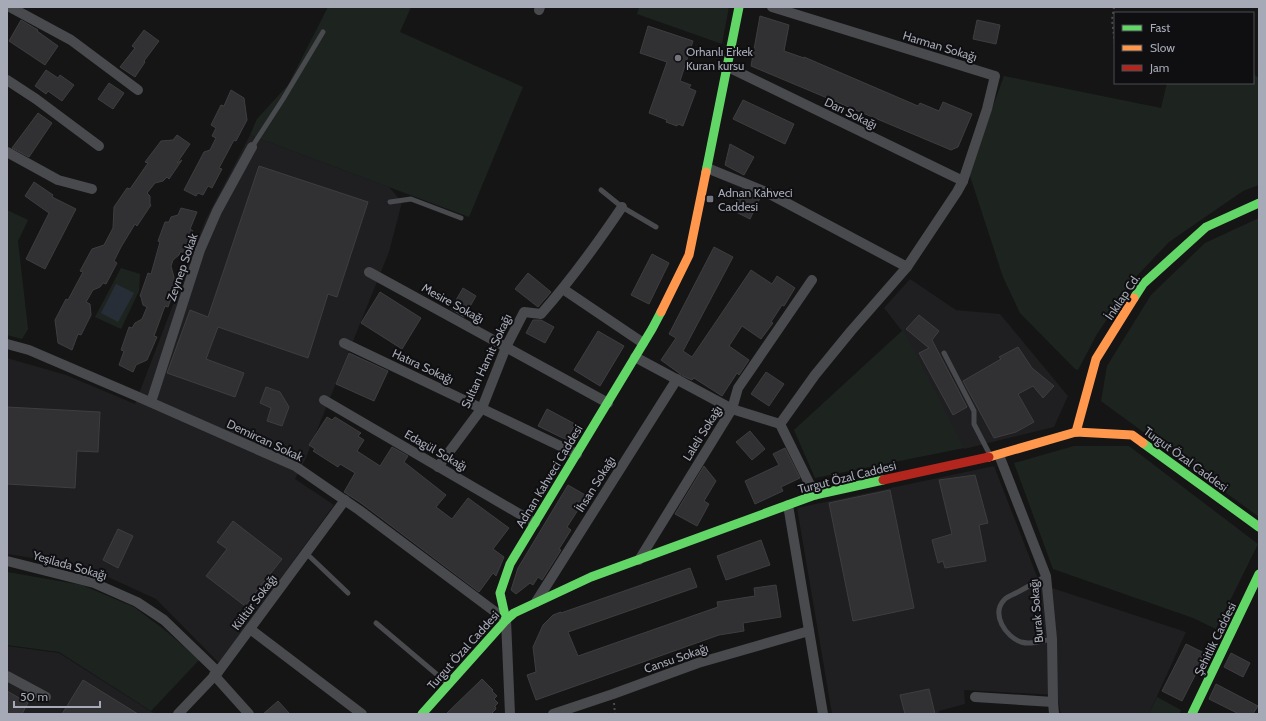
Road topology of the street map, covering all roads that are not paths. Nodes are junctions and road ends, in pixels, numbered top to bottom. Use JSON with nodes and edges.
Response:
{"nodes":[{"id":1,"x":10,"y":7,"type":"edge"},
{"id":2,"x":739,"y":7,"type":"edge"},
{"id":3,"x":772,"y":7,"type":"edge"},
{"id":4,"x":323,"y":32,"type":"dead end"},
{"id":5,"x":728,"y":67,"type":"junction"},
{"id":6,"x":7,"y":80,"type":"edge"},
{"id":7,"x":138,"y":90,"type":"dead end"},
{"id":8,"x":99,"y":146,"type":"dead end"},
{"id":9,"x":252,"y":147,"type":"joint"},
{"id":10,"x":7,"y":152,"type":"edge"},
{"id":11,"x":707,"y":168,"type":"junction"},
{"id":12,"x":963,"y":181,"type":"junction"},
{"id":13,"x":92,"y":189,"type":"dead end"},
{"id":14,"x":601,"y":190,"type":"dead end"},
{"id":15,"x":390,"y":202,"type":"dead end"},
{"id":16,"x":1259,"y":203,"type":"edge"},
{"id":17,"x":622,"y":207,"type":"junction"},
{"id":18,"x":461,"y":218,"type":"dead end"},
{"id":19,"x":656,"y":227,"type":"dead end"},
{"id":20,"x":907,"y":267,"type":"junction"},
{"id":21,"x":369,"y":272,"type":"dead end"},
{"id":22,"x":812,"y":280,"type":"dead end"},
{"id":23,"x":563,"y":289,"type":"junction"},
{"id":24,"x":344,"y":343,"type":"dead end"},
{"id":25,"x":7,"y":344,"type":"edge"},
{"id":26,"x":643,"y":344,"type":"junction"},
{"id":27,"x":506,"y":347,"type":"junction"},
{"id":28,"x":944,"y":353,"type":"dead end"},
{"id":29,"x":635,"y":357,"type":"junction"},
{"id":30,"x":677,"y":379,"type":"junction"},
{"id":31,"x":324,"y":400,"type":"dead end"},
{"id":32,"x":151,"y":402,"type":"junction"},
{"id":33,"x":608,"y":403,"type":"junction"},
{"id":34,"x":482,"y":408,"type":"junction"},
{"id":35,"x":732,"y":408,"type":"junction"},
{"id":36,"x":780,"y":424,"type":"junction"},
{"id":37,"x":1076,"y":432,"type":"junction"},
{"id":38,"x":577,"y":454,"type":"junction"},
{"id":39,"x":995,"y":456,"type":"junction"},
{"id":40,"x":438,"y":466,"type":"junction"},
{"id":41,"x":815,"y":495,"type":"junction"},
{"id":42,"x":345,"y":500,"type":"junction"},
{"id":43,"x":788,"y":505,"type":"junction"},
{"id":44,"x":535,"y":523,"type":"junction"},
{"id":45,"x":1259,"y":527,"type":"edge"},
{"id":46,"x":306,"y":553,"type":"junction"},
{"id":47,"x":639,"y":560,"type":"junction"},
{"id":48,"x":7,"y":561,"type":"edge"},
{"id":49,"x":1259,"y":574,"type":"edge"},
{"id":50,"x":1046,"y":576,"type":"junction"},
{"id":51,"x":348,"y":593,"type":"dead end"},
{"id":52,"x":536,"y":603,"type":"junction"},
{"id":53,"x":506,"y":620,"type":"junction"},
{"id":54,"x":376,"y":623,"type":"dead end"},
{"id":55,"x":250,"y":629,"type":"junction"},
{"id":56,"x":810,"y":631,"type":"junction"},
{"id":57,"x":1052,"y":639,"type":"junction"},
{"id":58,"x":216,"y":674,"type":"junction"},
{"id":59,"x":7,"y":676,"type":"edge"},
{"id":60,"x":449,"y":685,"type":"junction"},
{"id":61,"x":46,"y":697,"type":"dead end"},
{"id":62,"x":975,"y":697,"type":"dead end"},
{"id":63,"x":1053,"y":702,"type":"junction"},
{"id":64,"x":178,"y":714,"type":"edge"},
{"id":65,"x":249,"y":714,"type":"edge"},
{"id":66,"x":362,"y":714,"type":"edge"},
{"id":67,"x":422,"y":714,"type":"edge"},
{"id":68,"x":510,"y":714,"type":"edge"},
{"id":69,"x":553,"y":714,"type":"edge"},
{"id":70,"x":823,"y":714,"type":"edge"},
{"id":71,"x":1054,"y":714,"type":"edge"},
{"id":72,"x":1192,"y":714,"type":"edge"}],
"edges":[{"from":1,"to":7,"type":"street"},
{"from":2,"to":5,"type":"street","name":"Adnan Kahveci Caddesi"},
{"from":3,"to":12,"type":"street","name":"Harman Sokağı"},
{"from":4,"to":9,"type":"lane"},
{"from":5,"to":11,"type":"street","name":"Adnan Kahveci Caddesi"},
{"from":5,"to":12,"type":"street","name":"Darı Sokağı"},
{"from":6,"to":8,"type":"street"},
{"from":9,"to":32,"type":"street","name":"Zeynep Sokak"},
{"from":10,"to":13,"type":"street"},
{"from":11,"to":20,"type":"street"},
{"from":11,"to":26,"type":"street","name":"Adnan Kahveci Caddesi"},
{"from":12,"to":20,"type":"street"},
{"from":14,"to":17,"type":"lane"},
{"from":15,"to":18,"type":"lane"},
{"from":16,"to":37,"type":"street","name":"İnkılap Cd."},
{"from":17,"to":19,"type":"lane"},
{"from":17,"to":23,"type":"street","name":"Sultan Hamit Sokağı"},
{"from":20,"to":36,"type":"street"},
{"from":21,"to":27,"type":"street","name":"Mesire Sokağı"},
{"from":22,"to":35,"type":"street","name":"Laleli Sokağı"},
{"from":23,"to":26,"type":"street"},
{"from":23,"to":27,"type":"street","name":"Sultan Hamit Sokağı"},
{"from":24,"to":34,"type":"street","name":"Hatıra Sokağı"},
{"from":25,"to":32,"type":"street","name":"Demircan Sokak"},
{"from":26,"to":29,"type":"street","name":"Adnan Kahveci Caddesi"},
{"from":27,"to":33,"type":"street","name":"Mesire Sokağı"},
{"from":27,"to":34,"type":"street","name":"Sultan Hamit Sokağı"},
{"from":28,"to":39,"type":"lane"},
{"from":29,"to":30,"type":"street"},
{"from":29,"to":33,"type":"street","name":"Adnan Kahveci Caddesi"},
{"from":30,"to":35,"type":"street"},
{"from":30,"to":52,"type":"street","name":"İhsan Sokağı"},
{"from":31,"to":40,"type":"street","name":"Edagül Sokağı"},
{"from":32,"to":42,"type":"street","name":"Demircan Sokak"},
{"from":33,"to":38,"type":"street","name":"Adnan Kahveci Caddesi"},
{"from":34,"to":38,"type":"street","name":"Hatıra Sokağı"},
{"from":34,"to":40,"type":"street","name":"Sultan Hamit Sokağı"},
{"from":35,"to":36,"type":"street"},
{"from":35,"to":47,"type":"street","name":"Laleli Sokağı"},
{"from":36,"to":41,"type":"street"},
{"from":37,"to":39,"type":"street","name":"Turgut Özal Caddesi"},
{"from":37,"to":45,"type":"street","name":"Turgut Özal Caddesi"},
{"from":38,"to":44,"type":"street","name":"Adnan Kahveci Caddesi"},
{"from":39,"to":41,"type":"street","name":"Turgut Özal Caddesi"},
{"from":39,"to":50,"type":"street","name":"Burak Sokağı"},
{"from":40,"to":44,"type":"street","name":"Edagül Sokağı"},
{"from":41,"to":43,"type":"street","name":"Turgut Özal Caddesi"},
{"from":42,"to":46,"type":"street","name":"Kültür Sokağı"},
{"from":42,"to":53,"type":"street","name":"Demircan Sokak"},
{"from":43,"to":47,"type":"street","name":"Turgut Özal Caddesi"},
{"from":43,"to":56,"type":"street"},
{"from":44,"to":53,"type":"street","name":"Adnan Kahveci Caddesi"},
{"from":46,"to":51,"type":"lane"},
{"from":46,"to":55,"type":"street","name":"Kültür Sokağı"},
{"from":47,"to":52,"type":"street","name":"Turgut Özal Caddesi"},
{"from":48,"to":58,"type":"street","name":"Yeşilada Sokağı"},
{"from":49,"to":72,"type":"street","name":"Şehitlik Caddesi"},
{"from":50,"to":57,"type":"street","name":"Burak Sokağı"},
{"from":50,"to":57,"type":"lane"},
{"from":52,"to":53,"type":"street","name":"Turgut Özal Caddesi"},
{"from":53,"to":60,"type":"street","name":"Turgut Özal Caddesi"},
{"from":53,"to":68,"type":"street"},
{"from":54,"to":60,"type":"lane"},
{"from":55,"to":58,"type":"street","name":"Kültür Sokağı"},
{"from":55,"to":66,"type":"street"},
{"from":56,"to":69,"type":"street","name":"Cansu Sokağı"},
{"from":56,"to":70,"type":"street"},
{"from":57,"to":63,"type":"street","name":"Burak Sokağı"},
{"from":58,"to":64,"type":"street","name":"Kültür Sokağı"},
{"from":58,"to":65,"type":"street","name":"Yeşilada Sokağı"},
{"from":59,"to":61,"type":"street"},
{"from":60,"to":67,"type":"street","name":"Turgut Özal Caddesi"},
{"from":62,"to":63,"type":"street"},
{"from":63,"to":71,"type":"street","name":"Burak Sokağı"}]}
